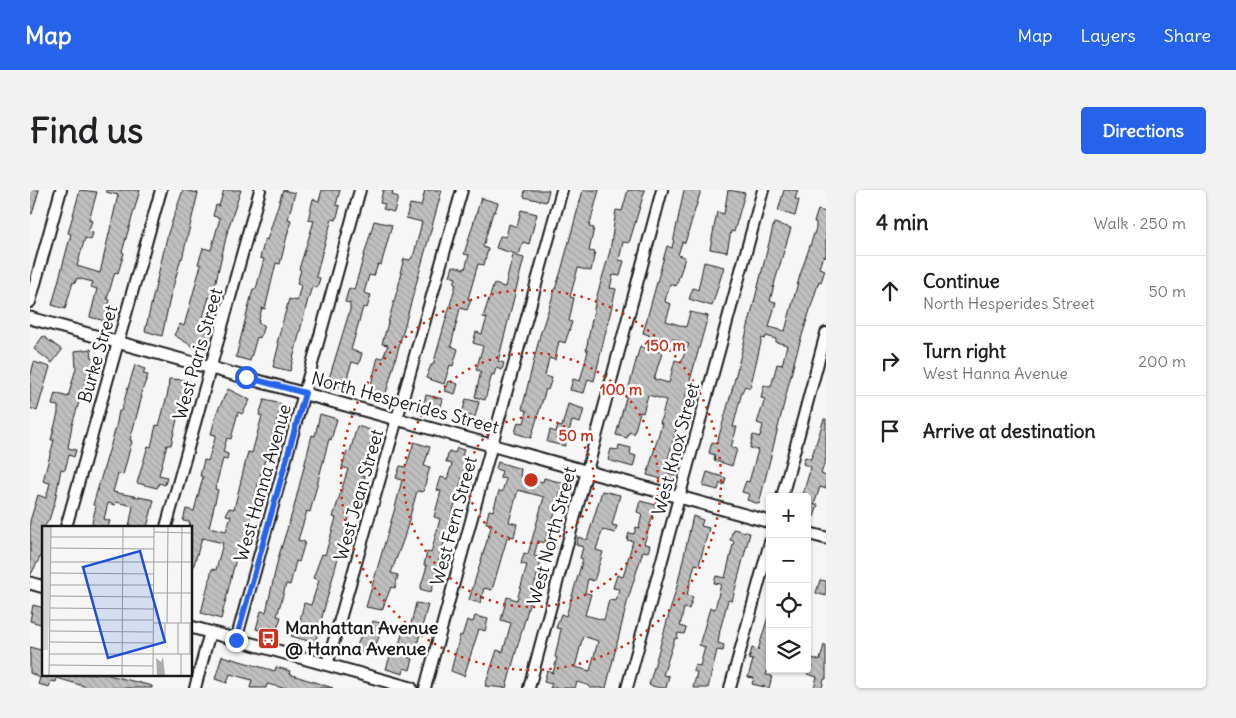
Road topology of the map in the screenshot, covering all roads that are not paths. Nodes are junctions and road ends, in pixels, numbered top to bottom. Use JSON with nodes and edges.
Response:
{"nodes":[{"id":1,"x":61,"y":190,"type":"edge"},
{"id":2,"x":161,"y":190,"type":"edge"},
{"id":3,"x":260,"y":190,"type":"edge"},
{"id":4,"x":360,"y":190,"type":"edge"},
{"id":5,"x":462,"y":190,"type":"edge"},
{"id":6,"x":562,"y":190,"type":"edge"},
{"id":7,"x":662,"y":190,"type":"edge"},
{"id":8,"x":763,"y":190,"type":"edge"},
{"id":9,"x":30,"y":302,"type":"edge"},
{"id":10,"x":30,"y":318,"type":"edge"},
{"id":11,"x":826,"y":333,"type":"edge"},
{"id":12,"x":119,"y":342,"type":"junction"},
{"id":13,"x":211,"y":368,"type":"junction"},
{"id":14,"x":305,"y":393,"type":"junction"},
{"id":15,"x":398,"y":420,"type":"junction"},
{"id":16,"x":492,"y":445,"type":"junction"},
{"id":17,"x":586,"y":471,"type":"junction"},
{"id":18,"x":783,"y":493,"type":"edge"},
{"id":19,"x":679,"y":497,"type":"junction"},
{"id":20,"x":766,"y":521,"type":"edge"},
{"id":21,"x":66,"y":526,"type":"edge"},
{"id":22,"x":166,"y":526,"type":"edge"},
{"id":23,"x":811,"y":534,"type":"edge"},
{"id":24,"x":826,"y":538,"type":"edge"},
{"id":25,"x":766,"y":557,"type":"edge"},
{"id":26,"x":192,"y":627,"type":"edge"},
{"id":27,"x":210,"y":632,"type":"junction"},
{"id":28,"x":236,"y":640,"type":"junction"},
{"id":29,"x":327,"y":665,"type":"junction"},
{"id":30,"x":195,"y":688,"type":"edge"},
{"id":31,"x":411,"y":688,"type":"edge"},
{"id":32,"x":425,"y":688,"type":"edge"},
{"id":33,"x":529,"y":688,"type":"edge"},
{"id":34,"x":627,"y":688,"type":"edge"},
{"id":35,"x":730,"y":688,"type":"edge"}],
"edges":[{"from":1,"to":9,"type":"street"},
{"from":2,"to":12,"type":"street","name":"Burke Street"},
{"from":3,"to":13,"type":"street","name":"West Paris Street"},
{"from":4,"to":14,"type":"street","name":"West Hanna Avenue"},
{"from":5,"to":15,"type":"street","name":"West Jean Street"},
{"from":6,"to":16,"type":"street","name":"West Fern Street"},
{"from":7,"to":17,"type":"street","name":"West North Street"},
{"from":8,"to":19,"type":"street","name":"West Knox Street"},
{"from":10,"to":12,"type":"street","name":"North Hesperides Street"},
{"from":11,"to":18,"type":"street"},
{"from":12,"to":13,"type":"street","name":"North Hesperides Street"},
{"from":12,"to":21,"type":"street","name":"Burke Street"},
{"from":13,"to":14,"type":"street","name":"North Hesperides Street"},
{"from":13,"to":22,"type":"street","name":"West Paris Street"},
{"from":14,"to":15,"type":"street","name":"North Hesperides Street"},
{"from":14,"to":28,"type":"street","name":"West Hanna Avenue"},
{"from":15,"to":16,"type":"street","name":"North Hesperides Street"},
{"from":15,"to":29,"type":"street","name":"West Jean Street"},
{"from":16,"to":17,"type":"street","name":"North Hesperides Street"},
{"from":16,"to":32,"type":"street","name":"West Fern Street"},
{"from":17,"to":19,"type":"street","name":"North Hesperides Street"},
{"from":17,"to":33,"type":"street","name":"West North Street"},
{"from":19,"to":20,"type":"street","name":"North Hesperides Street"},
{"from":19,"to":34,"type":"street","name":"West Knox Street"},
{"from":23,"to":24,"type":"street"},
{"from":25,"to":35,"type":"street"},
{"from":26,"to":27,"type":"street"},
{"from":27,"to":28,"type":"street"},
{"from":27,"to":30,"type":"street"},
{"from":28,"to":29,"type":"street"},
{"from":29,"to":31,"type":"street"}]}
